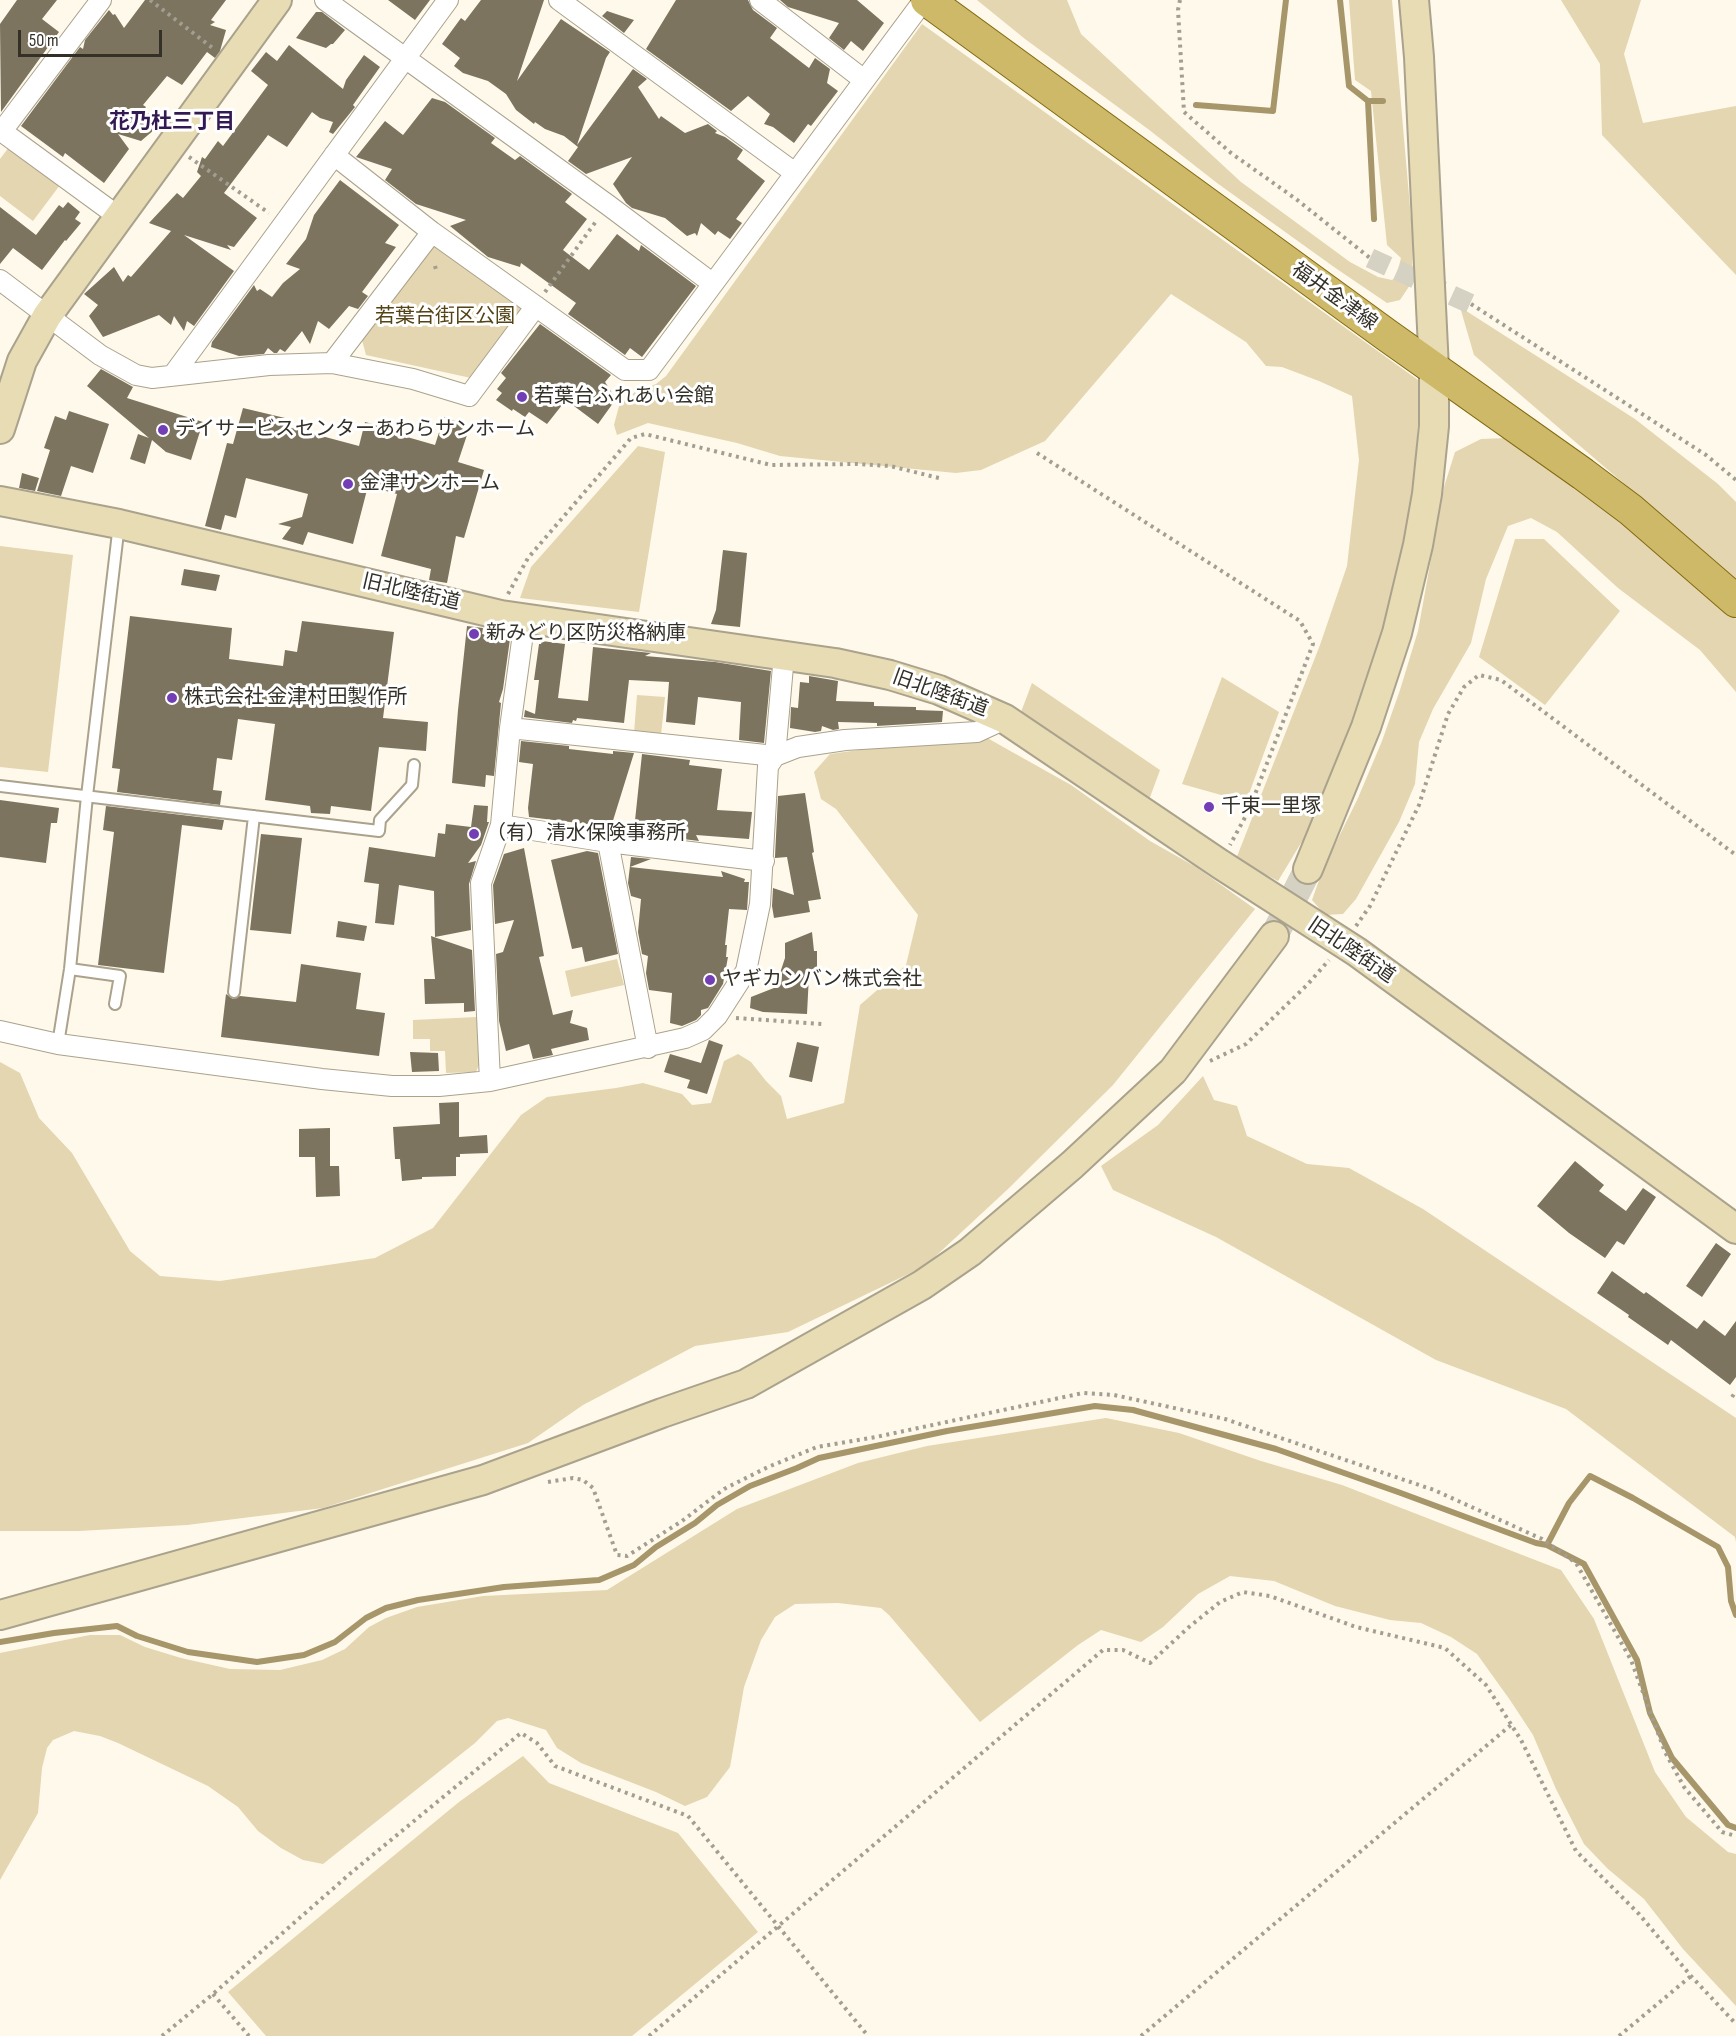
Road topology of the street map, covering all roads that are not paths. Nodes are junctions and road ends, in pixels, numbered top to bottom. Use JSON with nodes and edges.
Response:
{"nodes":[{"id":1,"x":101,"y":0,"type":"edge"},
{"id":2,"x":277,"y":0,"type":"edge"},
{"id":3,"x":325,"y":0,"type":"edge"},
{"id":4,"x":448,"y":0,"type":"edge"},
{"id":5,"x":559,"y":0,"type":"edge"},
{"id":6,"x":760,"y":0,"type":"edge"},
{"id":7,"x":925,"y":0,"type":"edge"},
{"id":8,"x":1414,"y":0,"type":"edge"},
{"id":9,"x":405,"y":60,"type":"junction"},
{"id":10,"x":864,"y":80,"type":"junction"},
{"id":11,"x":1,"y":131,"type":"edge"},
{"id":12,"x":334,"y":155,"type":"junction"},
{"id":13,"x":795,"y":173,"type":"junction"},
{"id":14,"x":119,"y":217,"type":"junction"},
{"id":15,"x":432,"y":232,"type":"junction"},
{"id":16,"x":0,"y":280,"type":"edge"},
{"id":17,"x":712,"y":283,"type":"junction"},
{"id":18,"x":536,"y":306,"type":"junction"},
{"id":19,"x":47,"y":316,"type":"junction"},
{"id":20,"x":332,"y":363,"type":"junction"},
{"id":21,"x":1434,"y":369,"type":"junction"},
{"id":22,"x":173,"y":375,"type":"junction"},
{"id":23,"x":0,"y":429,"type":"edge"},
{"id":24,"x":0,"y":501,"type":"edge"},
{"id":25,"x":119,"y":524,"type":"junction"},
{"id":26,"x":1736,"y":601,"type":"edge"},
{"id":27,"x":513,"y":617,"type":"junction"},
{"id":28,"x":784,"y":655,"type":"junction"},
{"id":29,"x":1005,"y":719,"type":"junction"},
{"id":30,"x":510,"y":728,"type":"junction"},
{"id":31,"x":775,"y":756,"type":"junction"},
{"id":32,"x":414,"y":765,"type":"dead end"},
{"id":33,"x":0,"y":786,"type":"edge"},
{"id":34,"x":87,"y":796,"type":"junction"},
{"id":35,"x":254,"y":816,"type":"junction"},
{"id":36,"x":501,"y":825,"type":"junction"},
{"id":37,"x":608,"y":842,"type":"junction"},
{"id":38,"x":764,"y":861,"type":"junction"},
{"id":39,"x":1308,"y":869,"type":"tunnel mouth"},
{"id":40,"x":1274,"y":936,"type":"tunnel mouth"},
{"id":41,"x":70,"y":969,"type":"junction"},
{"id":42,"x":234,"y":992,"type":"dead end"},
{"id":43,"x":115,"y":1004,"type":"dead end"},
{"id":44,"x":0,"y":1031,"type":"edge"},
{"id":45,"x":58,"y":1044,"type":"junction"},
{"id":46,"x":648,"y":1048,"type":"junction"},
{"id":47,"x":490,"y":1081,"type":"junction"},
{"id":48,"x":1736,"y":1229,"type":"edge"},
{"id":49,"x":0,"y":1615,"type":"edge"}],
"edges":[{"from":1,"to":11,"type":"street"},
{"from":2,"to":14,"type":"street"},
{"from":3,"to":9,"type":"street"},
{"from":4,"to":9,"type":"street"},
{"from":5,"to":13,"type":"street"},
{"from":6,"to":10,"type":"street"},
{"from":7,"to":10,"type":"street"},
{"from":7,"to":21,"type":"main road","name":"福井金津線"},
{"from":8,"to":21,"type":"street"},
{"from":9,"to":12,"type":"street"},
{"from":9,"to":17,"type":"street"},
{"from":10,"to":13,"type":"street"},
{"from":11,"to":14,"type":"street"},
{"from":12,"to":15,"type":"street"},
{"from":12,"to":22,"type":"street"},
{"from":13,"to":17,"type":"street"},
{"from":14,"to":19,"type":"street"},
{"from":15,"to":18,"type":"street"},
{"from":15,"to":20,"type":"street"},
{"from":16,"to":19,"type":"street"},
{"from":17,"to":18,"type":"street"},
{"from":18,"to":20,"type":"street"},
{"from":19,"to":22,"type":"street"},
{"from":19,"to":23,"type":"street"},
{"from":20,"to":22,"type":"street"},
{"from":21,"to":26,"type":"main road","name":"福井金津線"},
{"from":21,"to":39,"type":"street"},
{"from":24,"to":25,"type":"street","name":"旧北陸街道"},
{"from":25,"to":27,"type":"street","name":"旧北陸街道"},
{"from":25,"to":34,"type":"lane"},
{"from":27,"to":28,"type":"street","name":"旧北陸街道"},
{"from":27,"to":30,"type":"street"},
{"from":28,"to":29,"type":"street","name":"旧北陸街道"},
{"from":28,"to":31,"type":"street"},
{"from":29,"to":31,"type":"street"},
{"from":29,"to":48,"type":"street","name":"旧北陸街道"},
{"from":30,"to":31,"type":"street"},
{"from":30,"to":36,"type":"street"},
{"from":31,"to":38,"type":"street"},
{"from":32,"to":35,"type":"lane"},
{"from":33,"to":34,"type":"lane"},
{"from":34,"to":35,"type":"lane"},
{"from":34,"to":41,"type":"lane"},
{"from":35,"to":42,"type":"lane"},
{"from":36,"to":37,"type":"street"},
{"from":36,"to":47,"type":"street"},
{"from":37,"to":38,"type":"street"},
{"from":37,"to":46,"type":"street"},
{"from":38,"to":46,"type":"street"},
{"from":40,"to":49,"type":"street"},
{"from":41,"to":43,"type":"lane"},
{"from":41,"to":45,"type":"lane"},
{"from":44,"to":45,"type":"street"},
{"from":45,"to":47,"type":"street"},
{"from":46,"to":47,"type":"street"}]}
